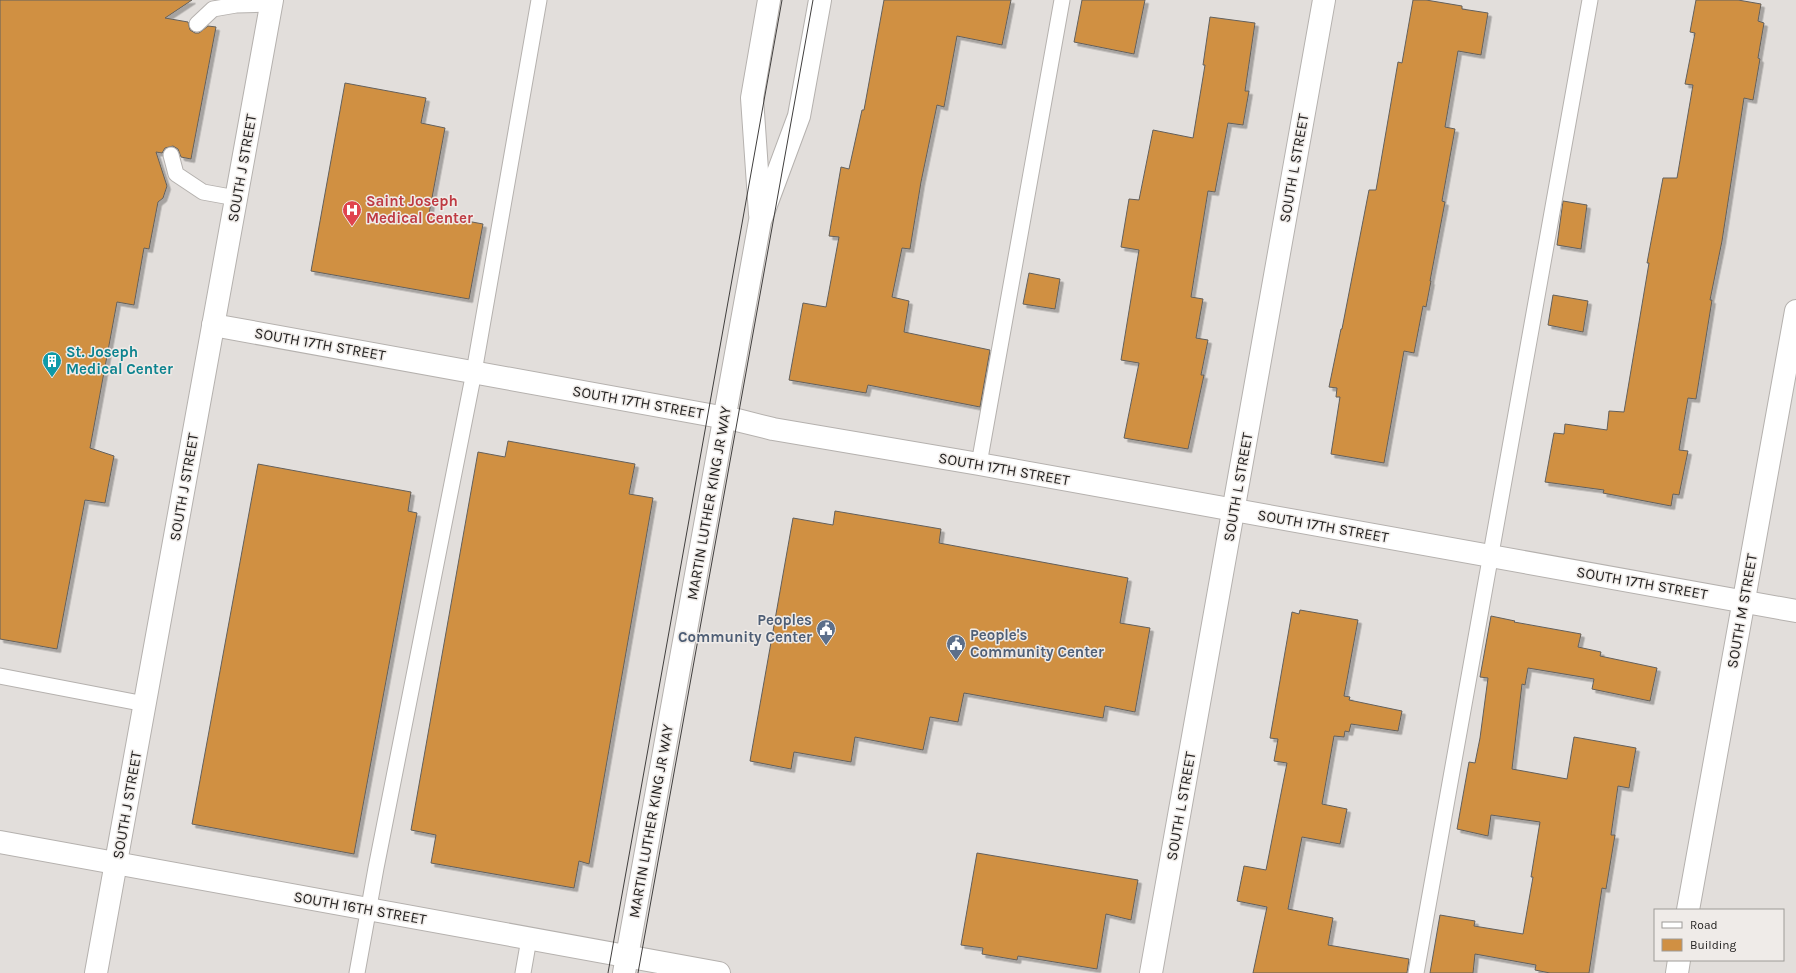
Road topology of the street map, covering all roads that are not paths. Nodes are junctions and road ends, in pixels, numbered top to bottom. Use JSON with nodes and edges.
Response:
{"nodes":[{"id":1,"x":539,"y":0,"type":"edge"},
{"id":2,"x":769,"y":0,"type":"edge"},
{"id":3,"x":820,"y":0,"type":"edge"},
{"id":4,"x":1062,"y":0,"type":"edge"},
{"id":5,"x":1324,"y":0,"type":"edge"},
{"id":6,"x":1590,"y":0,"type":"edge"},
{"id":7,"x":272,"y":2,"type":"edge"},
{"id":8,"x":196,"y":24,"type":"dead end"},
{"id":9,"x":171,"y":154,"type":"dead end"},
{"id":10,"x":236,"y":198,"type":"junction"},
{"id":11,"x":760,"y":221,"type":"junction"},
{"id":12,"x":1796,"y":311,"type":"edge"},
{"id":13,"x":213,"y":325,"type":"junction"},
{"id":14,"x":474,"y":372,"type":"junction"},
{"id":15,"x":724,"y":418,"type":"junction"},
{"id":16,"x":979,"y":464,"type":"junction"},
{"id":17,"x":1234,"y":510,"type":"junction"},
{"id":18,"x":1490,"y":555,"type":"junction"},
{"id":19,"x":1744,"y":601,"type":"junction"},
{"id":20,"x":1796,"y":610,"type":"edge"},
{"id":21,"x":0,"y":676,"type":"edge"},
{"id":22,"x":145,"y":704,"type":"junction"},
{"id":23,"x":0,"y":842,"type":"edge"},
{"id":24,"x":116,"y":863,"type":"junction"},
{"id":25,"x":369,"y":909,"type":"junction"},
{"id":26,"x":1688,"y":909,"type":"edge"},
{"id":27,"x":529,"y":939,"type":"junction"},
{"id":28,"x":1679,"y":961,"type":"edge"},
{"id":29,"x":625,"y":965,"type":"edge"},
{"id":30,"x":96,"y":973,"type":"edge"},
{"id":31,"x":357,"y":973,"type":"edge"},
{"id":32,"x":523,"y":973,"type":"edge"},
{"id":33,"x":719,"y":973,"type":"edge"},
{"id":34,"x":1151,"y":973,"type":"edge"},
{"id":35,"x":1416,"y":973,"type":"edge"},
{"id":36,"x":1677,"y":973,"type":"edge"}],
"edges":[{"from":1,"to":14,"type":"lane"},
{"from":2,"to":11,"type":"street","name":"MARTIN LUTHER KING JR WAY"},
{"from":3,"to":11,"type":"street","name":"MARTIN LUTHER KING JR WAY"},
{"from":4,"to":16,"type":"lane"},
{"from":5,"to":17,"type":"street","name":"SOUTH L STREET"},
{"from":6,"to":18,"type":"lane"},
{"from":7,"to":8,"type":"lane"},
{"from":7,"to":10,"type":"street","name":"SOUTH J STREET"},
{"from":9,"to":10,"type":"lane"},
{"from":10,"to":13,"type":"street","name":"SOUTH J STREET"},
{"from":11,"to":15,"type":"street","name":"MARTIN LUTHER KING JR WAY"},
{"from":12,"to":19,"type":"street","name":"SOUTH M STREET"},
{"from":13,"to":14,"type":"street","name":"SOUTH 17TH STREET"},
{"from":13,"to":22,"type":"street","name":"SOUTH J STREET"},
{"from":14,"to":15,"type":"street","name":"SOUTH 17TH STREET"},
{"from":14,"to":25,"type":"lane"},
{"from":15,"to":16,"type":"street","name":"SOUTH 17TH STREET"},
{"from":15,"to":29,"type":"street","name":"MARTIN LUTHER KING JR WAY"},
{"from":16,"to":17,"type":"street","name":"SOUTH 17TH STREET"},
{"from":17,"to":18,"type":"street","name":"SOUTH 17TH STREET"},
{"from":17,"to":34,"type":"street","name":"SOUTH L STREET"},
{"from":18,"to":19,"type":"street","name":"SOUTH 17TH STREET"},
{"from":18,"to":35,"type":"lane"},
{"from":19,"to":20,"type":"street","name":"SOUTH 17TH STREET"},
{"from":19,"to":26,"type":"street","name":"SOUTH M STREET"},
{"from":21,"to":22,"type":"lane"},
{"from":22,"to":24,"type":"street","name":"SOUTH J STREET"},
{"from":23,"to":24,"type":"street","name":"SOUTH 16TH STREET"},
{"from":24,"to":25,"type":"street","name":"SOUTH 16TH STREET"},
{"from":24,"to":30,"type":"street","name":"SOUTH J STREET"},
{"from":25,"to":27,"type":"street","name":"SOUTH 16TH STREET"},
{"from":25,"to":31,"type":"lane"},
{"from":27,"to":29,"type":"street","name":"SOUTH 16TH STREET"},
{"from":27,"to":32,"type":"lane"},
{"from":28,"to":36,"type":"street"},
{"from":29,"to":33,"type":"street","name":"SOUTH 16TH STREET"}]}
